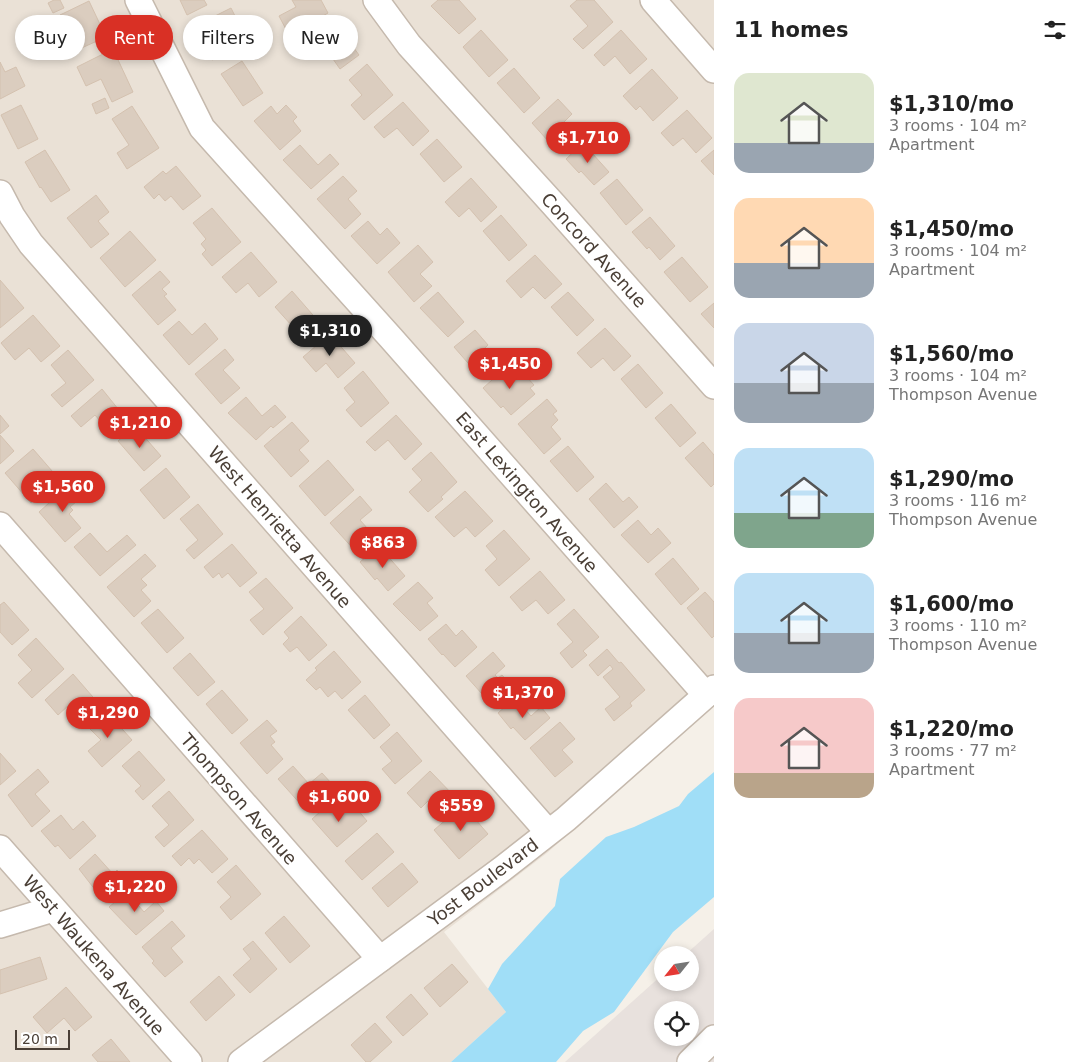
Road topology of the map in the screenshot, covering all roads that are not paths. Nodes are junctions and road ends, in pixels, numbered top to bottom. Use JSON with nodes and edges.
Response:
{"nodes":[{"id":1,"x":138,"y":0,"type":"edge"},
{"id":2,"x":376,"y":0,"type":"edge"},
{"id":3,"x":652,"y":0,"type":"edge"},
{"id":4,"x":714,"y":70,"type":"edge"},
{"id":5,"x":0,"y":193,"type":"edge"},
{"id":6,"x":714,"y":386,"type":"edge"},
{"id":7,"x":0,"y":525,"type":"edge"},
{"id":8,"x":710,"y":692,"type":"edge"},
{"id":9,"x":548,"y":832,"type":"junction"},
{"id":10,"x":0,"y":848,"type":"edge"},
{"id":11,"x":53,"y":909,"type":"junction"},
{"id":12,"x":0,"y":925,"type":"edge"},
{"id":13,"x":380,"y":959,"type":"junction"},
{"id":14,"x":714,"y":1038,"type":"edge"},
{"id":15,"x":189,"y":1062,"type":"edge"},
{"id":16,"x":241,"y":1062,"type":"edge"},
{"id":17,"x":690,"y":1062,"type":"edge"}],
"edges":[{"from":1,"to":8,"type":"street","name":"East Lexington Avenue"},
{"from":2,"to":6,"type":"street","name":"Concord Avenue"},
{"from":3,"to":4,"type":"street"},
{"from":5,"to":9,"type":"street","name":"West Henrietta Avenue"},
{"from":7,"to":13,"type":"street","name":"Thompson Avenue"},
{"from":8,"to":9,"type":"street","name":"Yost Boulevard"},
{"from":9,"to":13,"type":"street","name":"Yost Boulevard"},
{"from":10,"to":11,"type":"street","name":"West Waukena Avenue"},
{"from":11,"to":12,"type":"street"},
{"from":11,"to":15,"type":"street","name":"West Waukena Avenue"},
{"from":13,"to":16,"type":"street","name":"Yost Boulevard"},
{"from":14,"to":17,"type":"street"}]}
